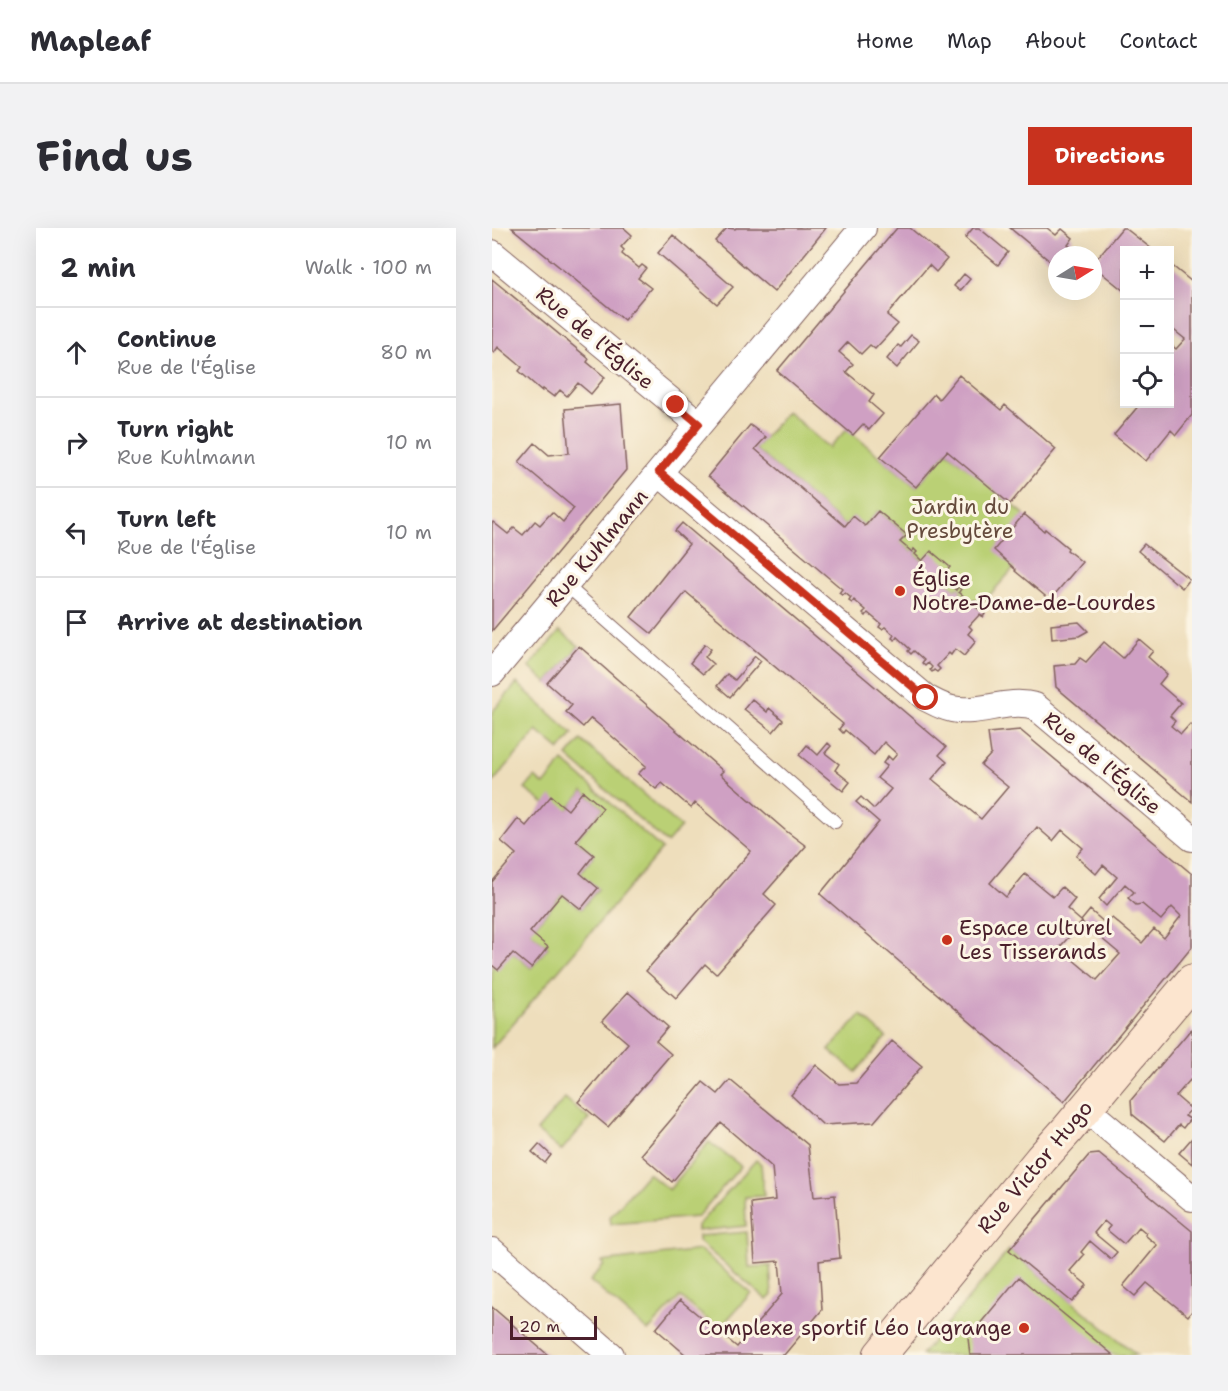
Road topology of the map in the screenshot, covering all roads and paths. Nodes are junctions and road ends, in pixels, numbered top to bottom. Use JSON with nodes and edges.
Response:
{"nodes":[{"id":1,"x":863,"y":228,"type":"edge"},
{"id":2,"x":492,"y":253,"type":"edge"},
{"id":3,"x":699,"y":424,"type":"junction"},
{"id":4,"x":659,"y":472,"type":"junction"},
{"id":5,"x":566,"y":585,"type":"junction"},
{"id":6,"x":492,"y":674,"type":"edge"},
{"id":7,"x":835,"y":822,"type":"dead end"},
{"id":8,"x":1192,"y":838,"type":"edge"},
{"id":9,"x":1192,"y":981,"type":"edge"},
{"id":10,"x":1085,"y":1108,"type":"junction"},
{"id":11,"x":1192,"y":1198,"type":"edge"},
{"id":12,"x":492,"y":1251,"type":"edge"},
{"id":13,"x":611,"y":1355,"type":"edge"},
{"id":14,"x":880,"y":1355,"type":"edge"}],
"edges":[{"from":1,"to":3,"type":"street","name":"Rue Kuhlmann"},
{"from":2,"to":3,"type":"street","name":"Rue de l'Église"},
{"from":3,"to":4,"type":"street","name":"Rue Kuhlmann"},
{"from":4,"to":5,"type":"street","name":"Rue Kuhlmann"},
{"from":4,"to":8,"type":"street","name":"Rue de l'Église"},
{"from":5,"to":6,"type":"street","name":"Rue Kuhlmann"},
{"from":5,"to":7,"type":"lane"},
{"from":9,"to":10,"type":"street","name":"Rue Victor Hugo"},
{"from":10,"to":11,"type":"street"},
{"from":10,"to":14,"type":"street","name":"Rue Victor Hugo"},
{"from":12,"to":13,"type":"street"}]}
